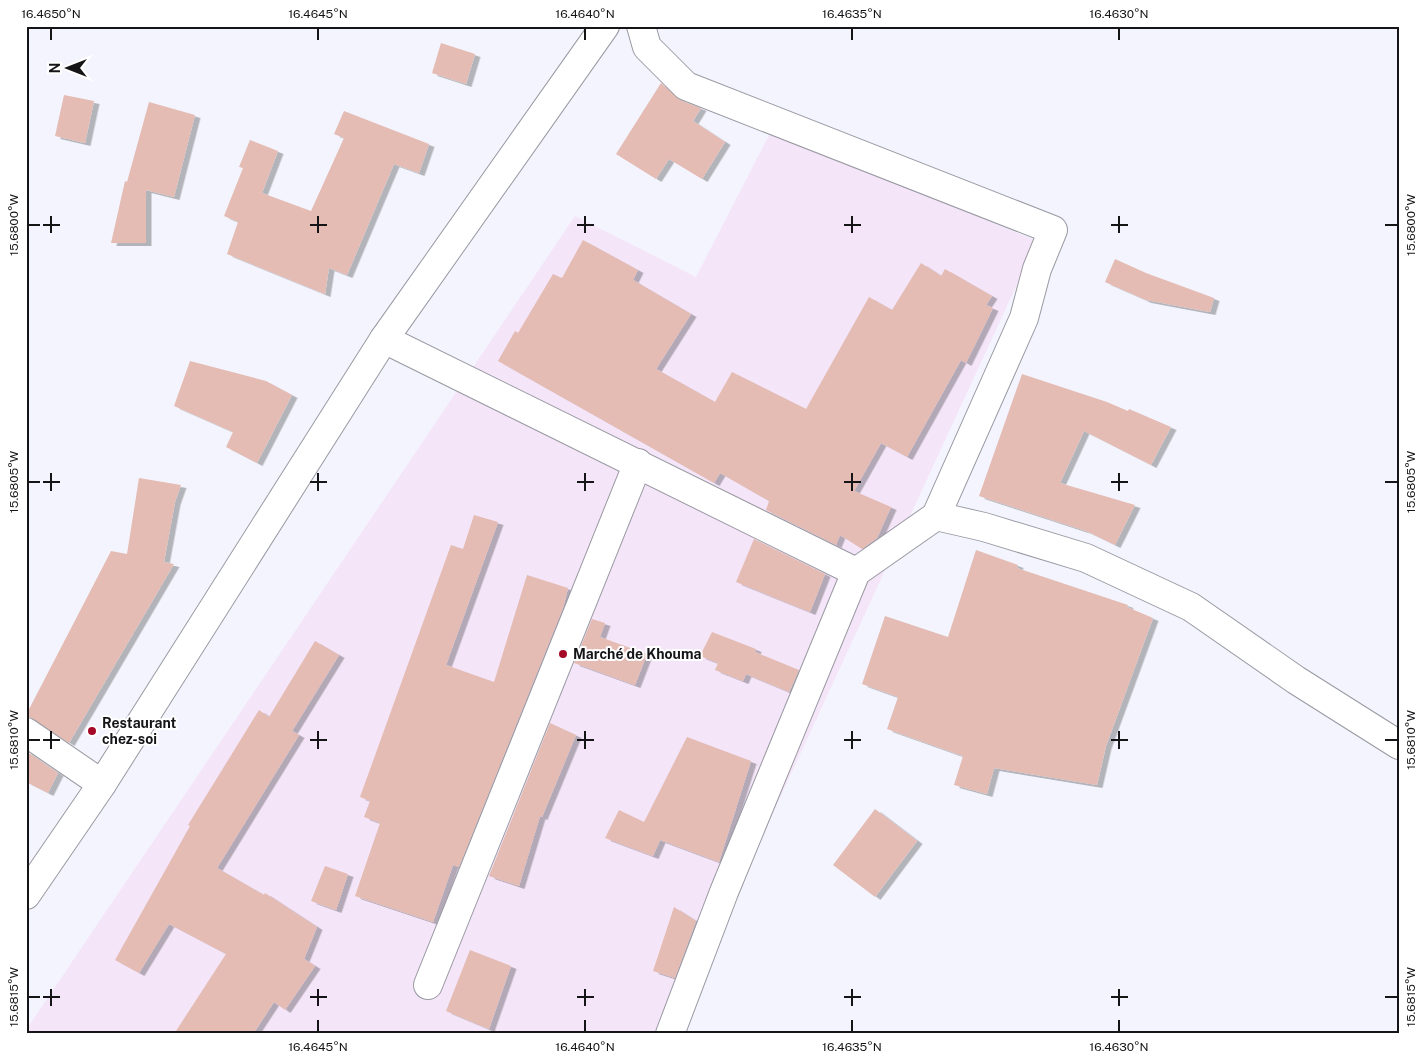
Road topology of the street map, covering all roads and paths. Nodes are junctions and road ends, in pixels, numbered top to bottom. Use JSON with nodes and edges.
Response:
{"nodes":[{"id":1,"x":605,"y":26,"type":"edge"},
{"id":2,"x":641,"y":26,"type":"edge"},
{"id":3,"x":384,"y":339,"type":"junction"},
{"id":4,"x":638,"y":463,"type":"junction"},
{"id":5,"x":936,"y":516,"type":"junction"},
{"id":6,"x":856,"y":572,"type":"junction"},
{"id":7,"x":26,"y":732,"type":"edge"},
{"id":8,"x":1399,"y":744,"type":"edge"},
{"id":9,"x":102,"y":784,"type":"junction"},
{"id":10,"x":26,"y":895,"type":"edge"},
{"id":11,"x":428,"y":984,"type":"dead end"},
{"id":12,"x":670,"y":1034,"type":"edge"}],
"edges":[{"from":1,"to":3,"type":"street"},
{"from":2,"to":5,"type":"street"},
{"from":3,"to":4,"type":"street"},
{"from":3,"to":9,"type":"street"},
{"from":4,"to":6,"type":"street"},
{"from":4,"to":11,"type":"street"},
{"from":5,"to":6,"type":"street"},
{"from":5,"to":8,"type":"street"},
{"from":6,"to":12,"type":"street"},
{"from":7,"to":9,"type":"street"},
{"from":9,"to":10,"type":"street"}]}
